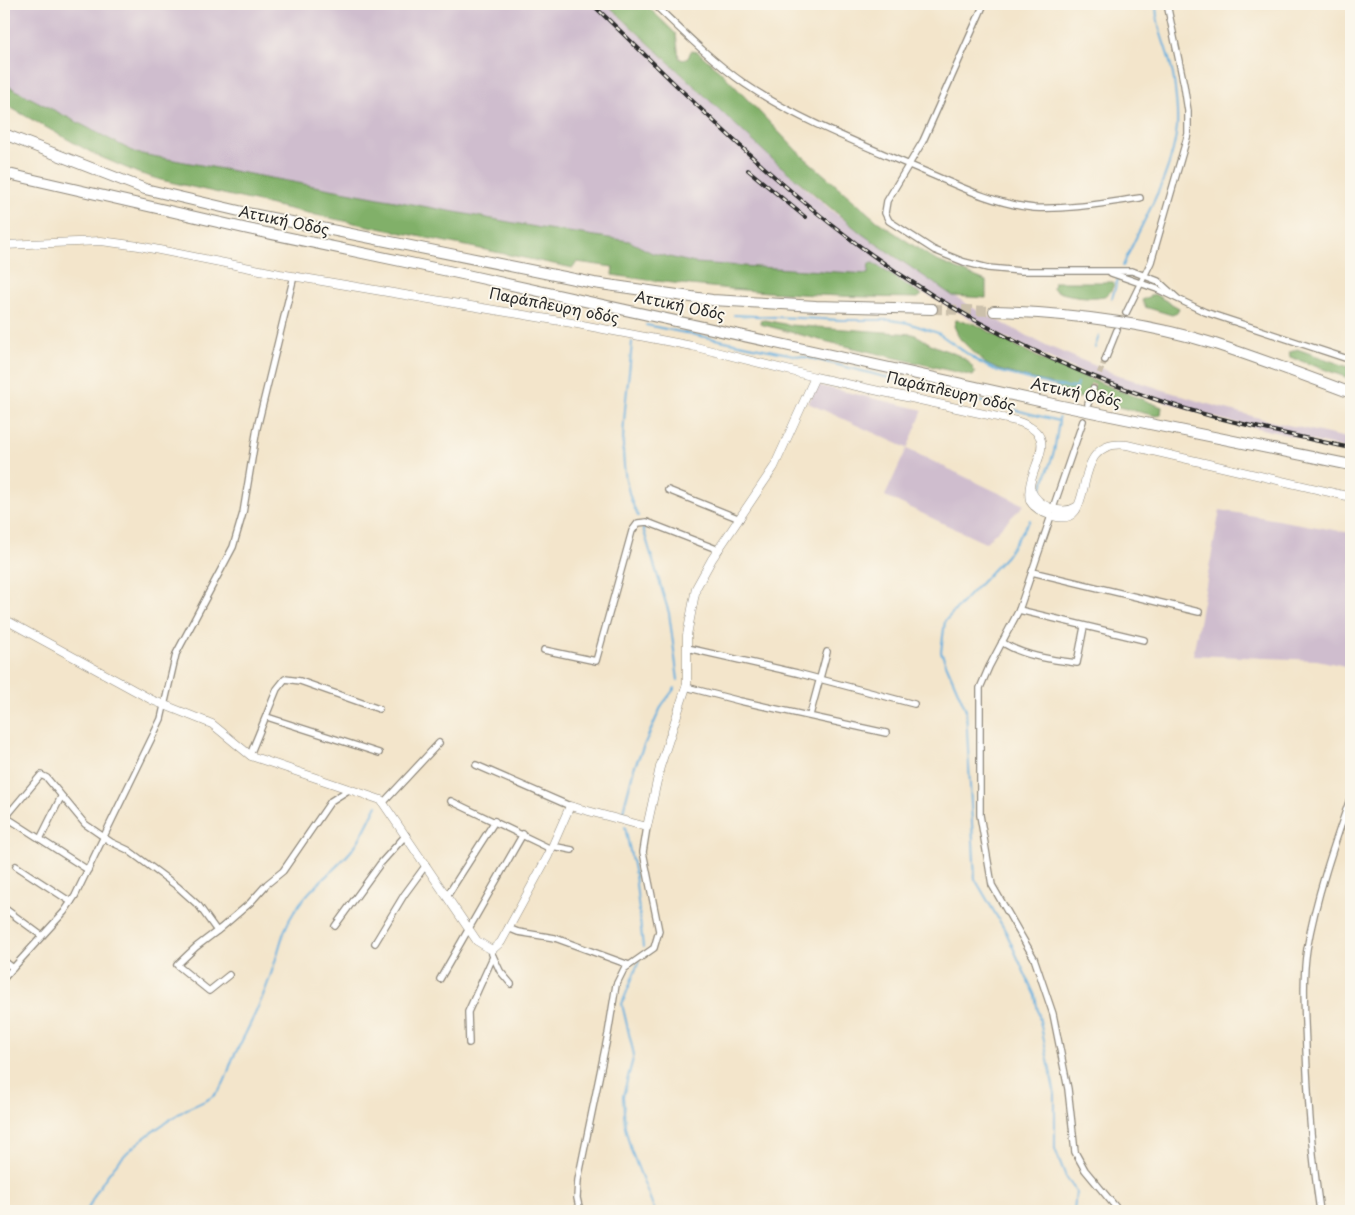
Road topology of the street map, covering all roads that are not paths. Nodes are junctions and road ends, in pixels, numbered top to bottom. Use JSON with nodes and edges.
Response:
{"nodes":[{"id":1,"x":654,"y":4,"type":"edge"},
{"id":2,"x":984,"y":4,"type":"edge"},
{"id":3,"x":1167,"y":4,"type":"edge"},
{"id":4,"x":4,"y":134,"type":"edge"},
{"id":5,"x":910,"y":165,"type":"junction"},
{"id":6,"x":4,"y":172,"type":"edge"},
{"id":7,"x":1140,"y":198,"type":"dead end"},
{"id":8,"x":4,"y":245,"type":"edge"},
{"id":9,"x":1111,"y":273,"type":"junction"},
{"id":10,"x":1145,"y":275,"type":"junction"},
{"id":11,"x":294,"y":276,"type":"junction"},
{"id":12,"x":1141,"y":283,"type":"junction"},
{"id":13,"x":1177,"y":298,"type":"junction"},
{"id":14,"x":932,"y":309,"type":"tunnel mouth"},
{"id":15,"x":994,"y":311,"type":"tunnel mouth"},
{"id":16,"x":1126,"y":313,"type":"dead end"},
{"id":17,"x":1117,"y":330,"type":"dead end"},
{"id":18,"x":1105,"y":360,"type":"tunnel mouth"},
{"id":19,"x":1351,"y":360,"type":"edge"},
{"id":20,"x":815,"y":377,"type":"junction"},
{"id":21,"x":1094,"y":389,"type":"tunnel mouth"},
{"id":22,"x":1351,"y":393,"type":"edge"},
{"id":23,"x":1088,"y":404,"type":"dead end"},
{"id":24,"x":1083,"y":421,"type":"dead end"},
{"id":25,"x":1351,"y":465,"type":"edge"},
{"id":26,"x":668,"y":490,"type":"dead end"},
{"id":27,"x":1351,"y":497,"type":"edge"},
{"id":28,"x":1052,"y":512,"type":"junction"},
{"id":29,"x":740,"y":519,"type":"junction"},
{"id":30,"x":719,"y":550,"type":"junction"},
{"id":31,"x":1032,"y":572,"type":"junction"},
{"id":32,"x":1019,"y":610,"type":"junction"},
{"id":33,"x":1199,"y":612,"type":"dead end"},
{"id":34,"x":4,"y":619,"type":"edge"},
{"id":35,"x":1084,"y":627,"type":"junction"},
{"id":36,"x":1144,"y":640,"type":"dead end"},
{"id":37,"x":1002,"y":642,"type":"junction"},
{"id":38,"x":686,"y":648,"type":"junction"},
{"id":39,"x":544,"y":650,"type":"dead end"},
{"id":40,"x":827,"y":652,"type":"dead end"},
{"id":41,"x":819,"y":679,"type":"junction"},
{"id":42,"x":686,"y":687,"type":"junction"},
{"id":43,"x":164,"y":704,"type":"junction"},
{"id":44,"x":914,"y":704,"type":"dead end"},
{"id":45,"x":379,"y":709,"type":"dead end"},
{"id":46,"x":810,"y":715,"type":"junction"},
{"id":47,"x":267,"y":717,"type":"junction"},
{"id":48,"x":886,"y":733,"type":"dead end"},
{"id":49,"x":439,"y":743,"type":"dead end"},
{"id":50,"x":379,"y":753,"type":"dead end"},
{"id":51,"x":250,"y":755,"type":"junction"},
{"id":52,"x":476,"y":765,"type":"dead end"},
{"id":53,"x":350,"y":789,"type":"junction"},
{"id":54,"x":1351,"y":796,"type":"edge"},
{"id":55,"x":61,"y":797,"type":"junction"},
{"id":56,"x":451,"y":801,"type":"dead end"},
{"id":57,"x":384,"y":802,"type":"junction"},
{"id":58,"x":570,"y":806,"type":"junction"},
{"id":59,"x":494,"y":821,"type":"junction"},
{"id":60,"x":109,"y":827,"type":"junction"},
{"id":61,"x":647,"y":827,"type":"junction"},
{"id":62,"x":93,"y":830,"type":"junction"},
{"id":63,"x":523,"y":834,"type":"junction"},
{"id":64,"x":406,"y":835,"type":"junction"},
{"id":65,"x":104,"y":837,"type":"junction"},
{"id":66,"x":40,"y":840,"type":"junction"},
{"id":67,"x":552,"y":848,"type":"junction"},
{"id":68,"x":572,"y":850,"type":"dead end"},
{"id":69,"x":426,"y":865,"type":"junction"},
{"id":70,"x":16,"y":866,"type":"dead end"},
{"id":71,"x":88,"y":870,"type":"junction"},
{"id":72,"x":447,"y":896,"type":"junction"},
{"id":73,"x":71,"y":902,"type":"junction"},
{"id":74,"x":4,"y":908,"type":"edge"},
{"id":75,"x":334,"y":926,"type":"dead end"},
{"id":76,"x":469,"y":928,"type":"junction"},
{"id":77,"x":508,"y":928,"type":"junction"},
{"id":78,"x":217,"y":931,"type":"junction"},
{"id":79,"x":42,"y":936,"type":"junction"},
{"id":80,"x":375,"y":943,"type":"dead end"},
{"id":81,"x":492,"y":954,"type":"junction"},
{"id":82,"x":4,"y":961,"type":"edge"},
{"id":83,"x":629,"y":965,"type":"junction"},
{"id":84,"x":13,"y":968,"type":"junction"},
{"id":85,"x":229,"y":975,"type":"dead end"},
{"id":86,"x":4,"y":978,"type":"edge"},
{"id":87,"x":440,"y":979,"type":"dead end"},
{"id":88,"x":511,"y":984,"type":"dead end"},
{"id":89,"x":469,"y":1043,"type":"dead end"},
{"id":90,"x":580,"y":1211,"type":"edge"},
{"id":91,"x":1119,"y":1211,"type":"edge"},
{"id":92,"x":1320,"y":1211,"type":"edge"}],
"edges":[{"from":1,"to":5,"type":"street"},
{"from":2,"to":5,"type":"street"},
{"from":3,"to":10,"type":"street"},
{"from":4,"to":14,"type":"highway","name":"Αττική Οδός"},
{"from":5,"to":7,"type":"street"},
{"from":5,"to":9,"type":"street"},
{"from":6,"to":25,"type":"highway","name":"Αττική Οδός"},
{"from":8,"to":11,"type":"street","name":"Παράπλευρη οδός"},
{"from":9,"to":10,"type":"street"},
{"from":9,"to":12,"type":"street"},
{"from":10,"to":12,"type":"street"},
{"from":10,"to":13,"type":"street"},
{"from":11,"to":20,"type":"street","name":"Παράπλευρη οδός"},
{"from":11,"to":43,"type":"street"},
{"from":12,"to":13,"type":"street"},
{"from":12,"to":16,"type":"street"},
{"from":13,"to":19,"type":"street"},
{"from":15,"to":22,"type":"highway"},
{"from":17,"to":18,"type":"street"},
{"from":20,"to":28,"type":"street","name":"Παράπλευρη οδός"},
{"from":20,"to":29,"type":"street"},
{"from":21,"to":23,"type":"street"},
{"from":24,"to":28,"type":"street"},
{"from":26,"to":29,"type":"street"},
{"from":27,"to":28,"type":"street"},
{"from":28,"to":31,"type":"street"},
{"from":29,"to":30,"type":"street"},
{"from":30,"to":38,"type":"street"},
{"from":30,"to":39,"type":"street"},
{"from":31,"to":32,"type":"street"},
{"from":31,"to":33,"type":"street"},
{"from":32,"to":35,"type":"street"},
{"from":32,"to":37,"type":"street"},
{"from":34,"to":43,"type":"street"},
{"from":35,"to":36,"type":"street"},
{"from":35,"to":37,"type":"street"},
{"from":37,"to":91,"type":"street"},
{"from":38,"to":41,"type":"street"},
{"from":38,"to":42,"type":"street"},
{"from":40,"to":41,"type":"street"},
{"from":41,"to":44,"type":"street"},
{"from":41,"to":46,"type":"street"},
{"from":42,"to":46,"type":"street"},
{"from":42,"to":61,"type":"street"},
{"from":43,"to":51,"type":"street"},
{"from":43,"to":60,"type":"street"},
{"from":45,"to":47,"type":"street"},
{"from":46,"to":48,"type":"street"},
{"from":47,"to":50,"type":"street"},
{"from":47,"to":51,"type":"street"},
{"from":49,"to":57,"type":"street"},
{"from":51,"to":53,"type":"street"},
{"from":52,"to":58,"type":"street"},
{"from":53,"to":57,"type":"street"},
{"from":53,"to":78,"type":"street"},
{"from":54,"to":92,"type":"street"},
{"from":55,"to":62,"type":"street"},
{"from":55,"to":66,"type":"street"},
{"from":55,"to":66,"type":"street"},
{"from":56,"to":59,"type":"street"},
{"from":57,"to":64,"type":"street"},
{"from":58,"to":61,"type":"street"},
{"from":58,"to":67,"type":"street"},
{"from":59,"to":63,"type":"street"},
{"from":59,"to":72,"type":"street"},
{"from":60,"to":62,"type":"street"},
{"from":60,"to":65,"type":"street"},
{"from":61,"to":83,"type":"street"},
{"from":62,"to":65,"type":"street"},
{"from":63,"to":67,"type":"street"},
{"from":63,"to":76,"type":"street"},
{"from":64,"to":69,"type":"street"},
{"from":64,"to":75,"type":"street"},
{"from":65,"to":71,"type":"street"},
{"from":65,"to":78,"type":"street"},
{"from":66,"to":71,"type":"street"},
{"from":67,"to":68,"type":"street"},
{"from":67,"to":77,"type":"street"},
{"from":69,"to":72,"type":"street"},
{"from":69,"to":80,"type":"street"},
{"from":70,"to":73,"type":"street"},
{"from":71,"to":73,"type":"street"},
{"from":72,"to":76,"type":"street"},
{"from":73,"to":79,"type":"street"},
{"from":74,"to":79,"type":"street"},
{"from":76,"to":81,"type":"street"},
{"from":76,"to":87,"type":"street"},
{"from":77,"to":81,"type":"street"},
{"from":77,"to":83,"type":"street"},
{"from":78,"to":85,"type":"street"},
{"from":79,"to":84,"type":"street"},
{"from":81,"to":88,"type":"street"},
{"from":81,"to":89,"type":"street"},
{"from":82,"to":84,"type":"street"},
{"from":83,"to":90,"type":"street"},
{"from":84,"to":86,"type":"street"}]}
